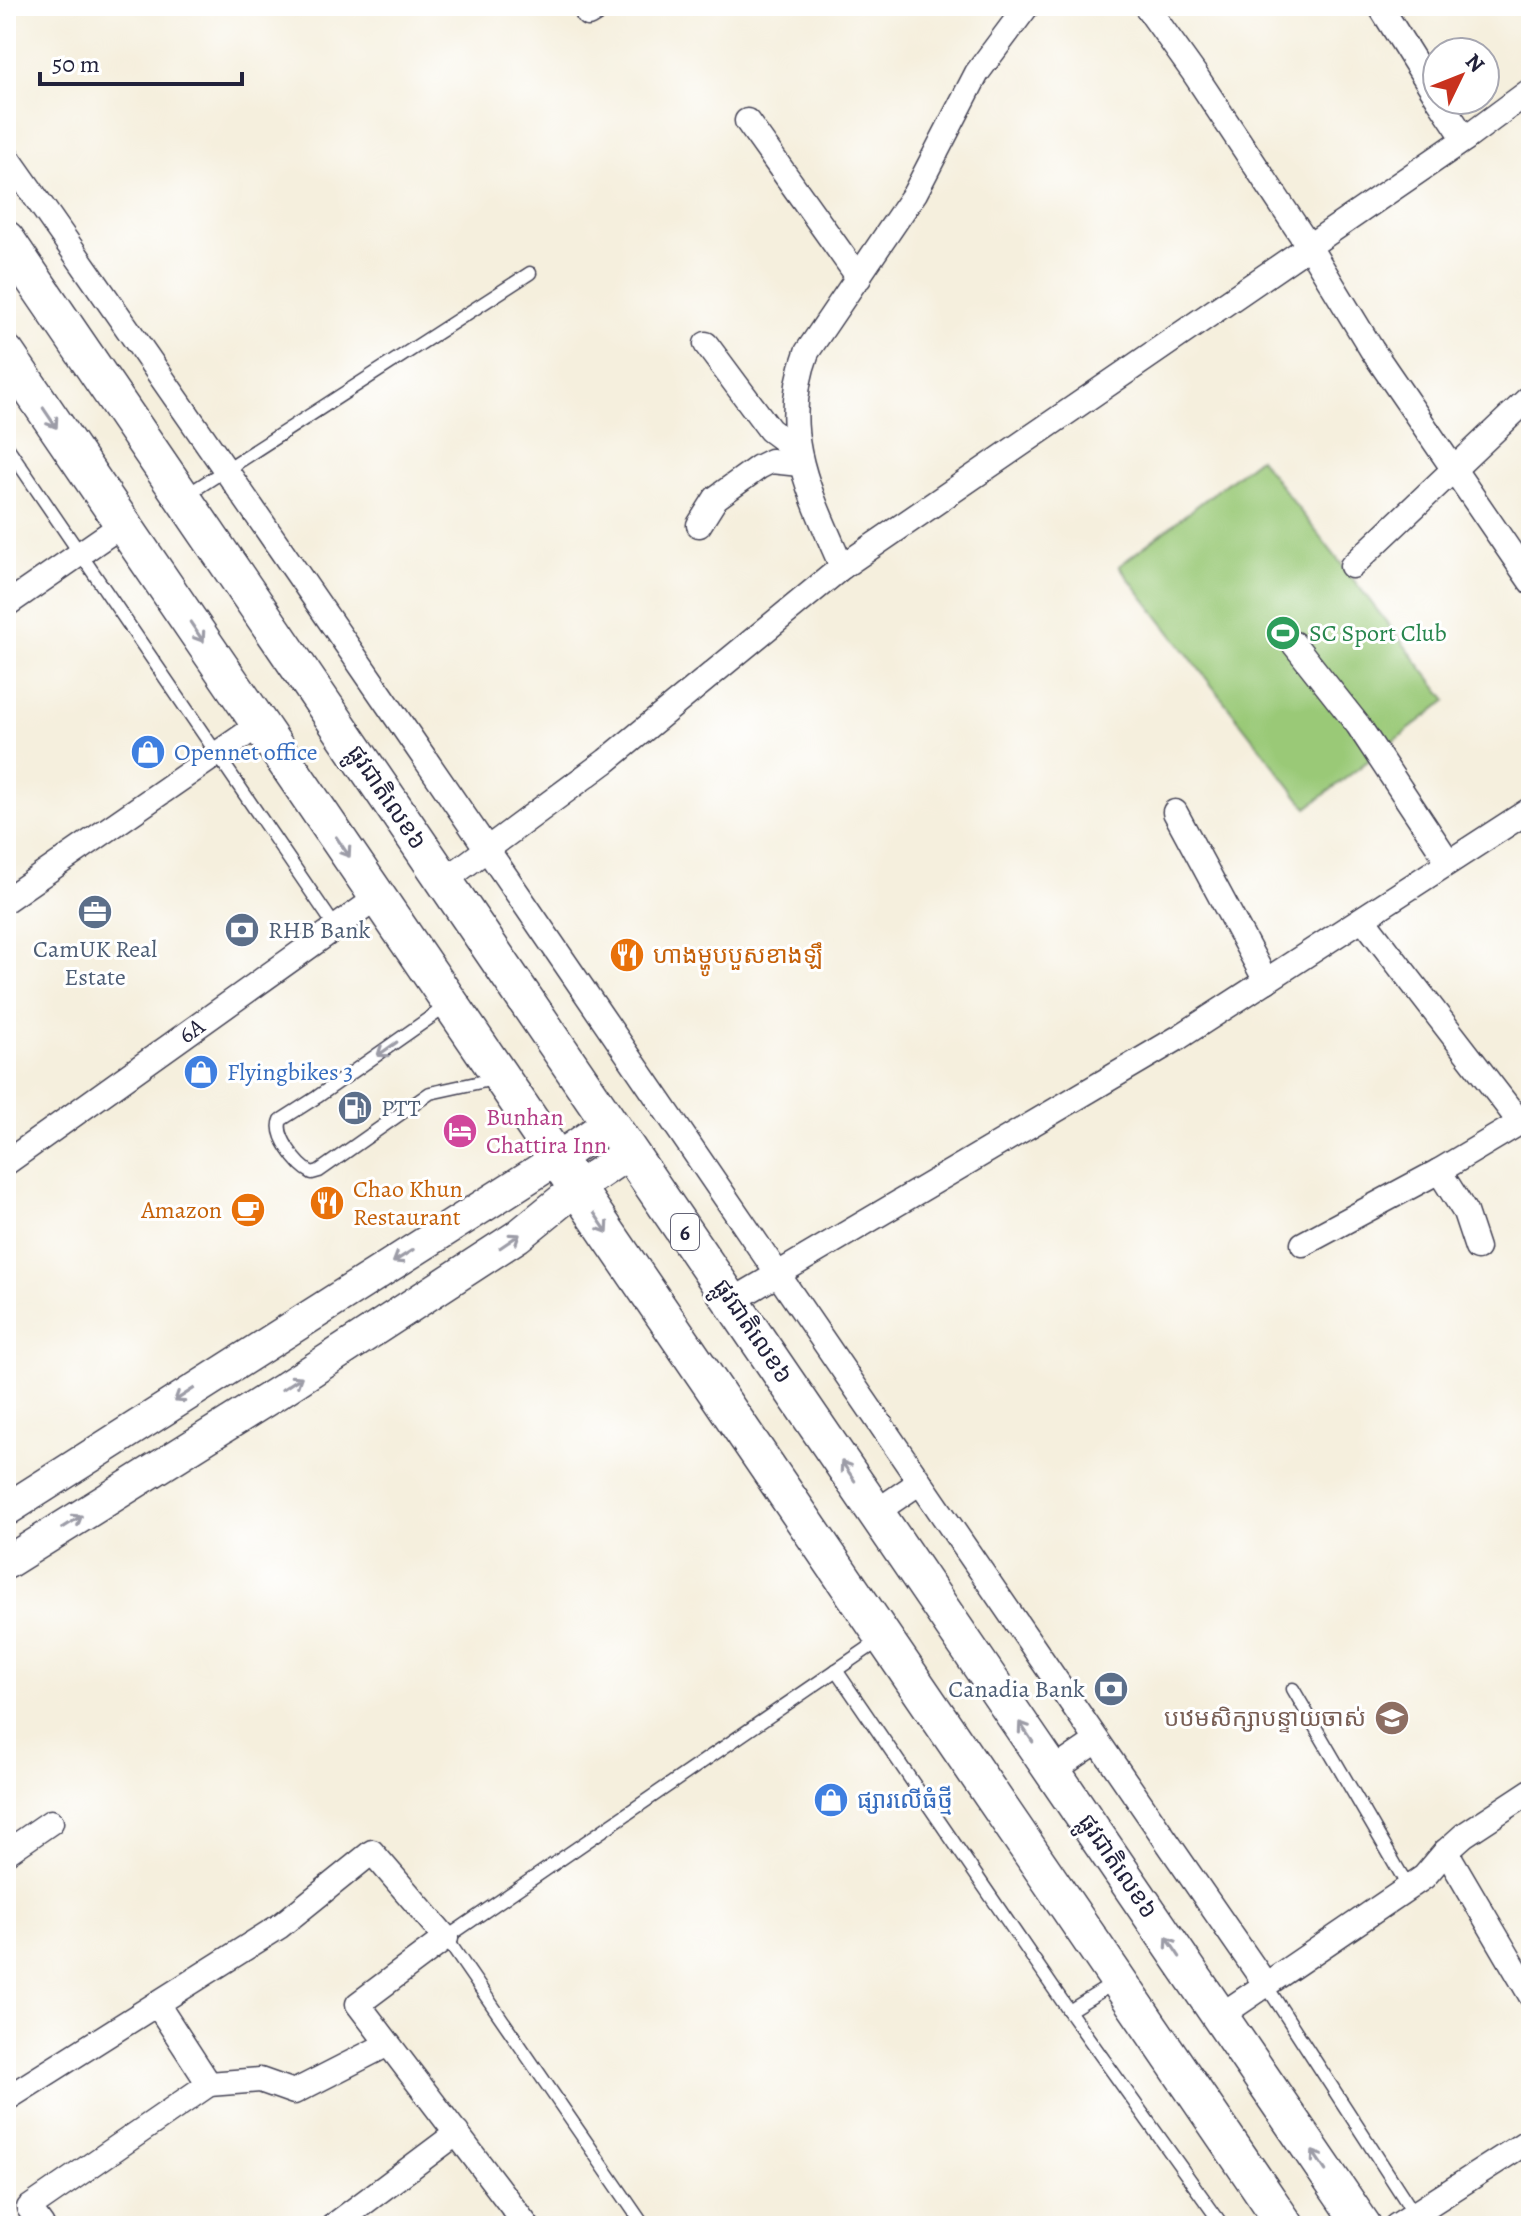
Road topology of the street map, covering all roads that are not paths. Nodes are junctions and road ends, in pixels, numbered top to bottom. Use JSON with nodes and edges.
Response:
{"nodes":[{"id":1,"x":1027,"y":6,"type":"edge"},
{"id":2,"x":1146,"y":6,"type":"edge"},
{"id":3,"x":1380,"y":6,"type":"edge"},
{"id":4,"x":1421,"y":72,"type":"edge"},
{"id":5,"x":1531,"y":90,"type":"edge"},
{"id":6,"x":1449,"y":116,"type":"edge"},
{"id":7,"x":747,"y":121,"type":"dead end"},
{"id":8,"x":1465,"y":139,"type":"junction"},
{"id":9,"x":6,"y":155,"type":"edge"},
{"id":10,"x":6,"y":239,"type":"edge"},
{"id":11,"x":1308,"y":245,"type":"junction"},
{"id":12,"x":530,"y":273,"type":"dead end"},
{"id":13,"x":859,"y":278,"type":"junction"},
{"id":14,"x":706,"y":344,"type":"dead end"},
{"id":15,"x":6,"y":353,"type":"edge"},
{"id":16,"x":1531,"y":396,"type":"edge"},
{"id":17,"x":6,"y":445,"type":"edge"},
{"id":18,"x":799,"y":457,"type":"junction"},
{"id":19,"x":1453,"y":467,"type":"junction"},
{"id":20,"x":226,"y":469,"type":"junction"},
{"id":21,"x":183,"y":498,"type":"junction"},
{"id":22,"x":123,"y":524,"type":"junction"},
{"id":23,"x":699,"y":525,"type":"dead end"},
{"id":24,"x":80,"y":553,"type":"junction"},
{"id":25,"x":1352,"y":566,"type":"dead end"},
{"id":26,"x":842,"y":567,"type":"junction"},
{"id":27,"x":1531,"y":582,"type":"edge"},
{"id":28,"x":6,"y":605,"type":"edge"},
{"id":29,"x":1294,"y":644,"type":"dead end"},
{"id":30,"x":260,"y":724,"type":"junction"},
{"id":31,"x":216,"y":755,"type":"junction"},
{"id":32,"x":1531,"y":809,"type":"edge"},
{"id":33,"x":1175,"y":812,"type":"dead end"},
{"id":34,"x":487,"y":847,"type":"junction"},
{"id":35,"x":1448,"y":861,"type":"junction"},
{"id":36,"x":444,"y":881,"type":"junction"},
{"id":37,"x":377,"y":898,"type":"junction"},
{"id":38,"x":6,"y":900,"type":"edge"},
{"id":39,"x":1363,"y":919,"type":"junction"},
{"id":40,"x":336,"y":928,"type":"junction"},
{"id":41,"x":1266,"y":981,"type":"junction"},
{"id":42,"x":451,"y":1004,"type":"junction"},
{"id":43,"x":501,"y":1078,"type":"junction"},
{"id":44,"x":1525,"y":1118,"type":"edge"},
{"id":45,"x":610,"y":1122,"type":"junction"},
{"id":46,"x":630,"y":1152,"type":"junction"},
{"id":47,"x":557,"y":1159,"type":"junction"},
{"id":48,"x":6,"y":1163,"type":"edge"},
{"id":49,"x":1439,"y":1171,"type":"junction"},
{"id":50,"x":577,"y":1188,"type":"junction"},
{"id":51,"x":1303,"y":1244,"type":"dead end"},
{"id":52,"x":1477,"y":1248,"type":"dead end"},
{"id":53,"x":778,"y":1272,"type":"junction"},
{"id":54,"x":732,"y":1301,"type":"junction"},
{"id":55,"x":920,"y":1482,"type":"junction"},
{"id":56,"x":6,"y":1510,"type":"edge"},
{"id":57,"x":876,"y":1512,"type":"junction"},
{"id":58,"x":6,"y":1563,"type":"edge"},
{"id":59,"x":884,"y":1637,"type":"junction"},
{"id":60,"x":836,"y":1670,"type":"junction"},
{"id":61,"x":1293,"y":1689,"type":"dead end"},
{"id":62,"x":1097,"y":1741,"type":"junction"},
{"id":63,"x":1053,"y":1771,"type":"junction"},
{"id":64,"x":1531,"y":1791,"type":"edge"},
{"id":65,"x":51,"y":1822,"type":"dead end"},
{"id":66,"x":1446,"y":1851,"type":"junction"},
{"id":67,"x":6,"y":1853,"type":"edge"},
{"id":68,"x":1409,"y":1888,"type":"junction"},
{"id":69,"x":446,"y":1938,"type":"junction"},
{"id":70,"x":1118,"y":1980,"type":"junction"},
{"id":71,"x":1266,"y":1985,"type":"junction"},
{"id":72,"x":1531,"y":1996,"type":"edge"},
{"id":73,"x":157,"y":2004,"type":"junction"},
{"id":74,"x":1069,"y":2011,"type":"junction"},
{"id":75,"x":1220,"y":2016,"type":"junction"},
{"id":76,"x":388,"y":2044,"type":"junction"},
{"id":77,"x":209,"y":2084,"type":"junction"},
{"id":78,"x":6,"y":2099,"type":"edge"},
{"id":79,"x":457,"y":2133,"type":"junction"},
{"id":80,"x":1531,"y":2139,"type":"edge"},
{"id":81,"x":1411,"y":2222,"type":"edge"},
{"id":82,"x":42,"y":2226,"type":"edge"},
{"id":83,"x":333,"y":2226,"type":"edge"},
{"id":84,"x":527,"y":2226,"type":"edge"},
{"id":85,"x":644,"y":2226,"type":"edge"},
{"id":86,"x":1223,"y":2226,"type":"edge"},
{"id":87,"x":1286,"y":2226,"type":"edge"},
{"id":88,"x":1363,"y":2226,"type":"edge"}],
"edges":[{"from":1,"to":13,"type":"street"},
{"from":2,"to":11,"type":"street"},
{"from":3,"to":4,"type":"street"},
{"from":5,"to":8,"type":"street"},
{"from":6,"to":8,"type":"street"},
{"from":7,"to":13,"type":"street"},
{"from":8,"to":11,"type":"street"},
{"from":9,"to":20,"type":"street"},
{"from":10,"to":21,"type":"main road","name":"ផ្លូវជាតិលេខ៦","number":"6"},
{"from":11,"to":19,"type":"street"},
{"from":11,"to":26,"type":"street"},
{"from":12,"to":20,"type":"lane"},
{"from":13,"to":18,"type":"street"},
{"from":14,"to":18,"type":"street"},
{"from":15,"to":22,"type":"main road","one_way":true},
{"from":16,"to":19,"type":"street"},
{"from":17,"to":24,"type":"lane"},
{"from":18,"to":23,"type":"street"},
{"from":18,"to":26,"type":"street"},
{"from":19,"to":25,"type":"street"},
{"from":19,"to":27,"type":"street"},
{"from":20,"to":21,"type":"lane"},
{"from":20,"to":34,"type":"street"},
{"from":21,"to":36,"type":"main road","name":"ផ្លូវជាតិលេខ៦","number":"6"},
{"from":22,"to":24,"type":"street"},
{"from":22,"to":30,"type":"main road","one_way":true},
{"from":24,"to":28,"type":"street"},
{"from":24,"to":31,"type":"lane"},
{"from":26,"to":34,"type":"street"},
{"from":29,"to":35,"type":"street"},
{"from":30,"to":31,"type":"street"},
{"from":30,"to":37,"type":"main road","one_way":true},
{"from":31,"to":38,"type":"street"},
{"from":31,"to":40,"type":"lane"},
{"from":32,"to":35,"type":"street"},
{"from":33,"to":41,"type":"street"},
{"from":34,"to":36,"type":"street"},
{"from":34,"to":53,"type":"street"},
{"from":35,"to":39,"type":"street"},
{"from":36,"to":45,"type":"main road","name":"ផ្លូវជាតិលេខ៦","number":"6"},
{"from":37,"to":40,"type":"street","name":"6A"},
{"from":37,"to":42,"type":"main road"},
{"from":39,"to":41,"type":"street"},
{"from":39,"to":44,"type":"street"},
{"from":40,"to":48,"type":"street","name":"6A"},
{"from":41,"to":53,"type":"street"},
{"from":42,"to":43,"type":"main road"},
{"from":42,"to":43,"type":"lane","one_way":true},
{"from":43,"to":47,"type":"main road"},
{"from":44,"to":49,"type":"street"},
{"from":45,"to":46,"type":"main road","name":"ផ្លូវជាតិលេខ៦","number":"6"},
{"from":45,"to":47,"type":"main road"},
{"from":46,"to":50,"type":"main road"},
{"from":46,"to":54,"type":"main road","name":"ផ្លូវជាតិលេខ៦","number":"6"},
{"from":47,"to":50,"type":"main road"},
{"from":47,"to":56,"type":"main road","one_way":true},
{"from":49,"to":51,"type":"street"},
{"from":49,"to":52,"type":"street"},
{"from":58,"to":50,"type":"main road","one_way":true},
{"from":50,"to":59,"type":"main road","one_way":true},
{"from":53,"to":54,"type":"street"},
{"from":53,"to":55,"type":"street"},
{"from":57,"to":54,"type":"main road","name":"ផ្លូវជាតិលេខ៦","number":"6","one_way":true},
{"from":55,"to":57,"type":"street"},
{"from":55,"to":62,"type":"street"},
{"from":63,"to":57,"type":"main road","name":"ផ្លូវជាតិលេខ៦","number":"6","one_way":true},
{"from":59,"to":60,"type":"lane"},
{"from":59,"to":70,"type":"main road"},
{"from":60,"to":69,"type":"lane"},
{"from":60,"to":74,"type":"lane"},
{"from":61,"to":68,"type":"lane"},
{"from":62,"to":63,"type":"street"},
{"from":62,"to":71,"type":"street"},
{"from":75,"to":63,"type":"main road","name":"ផ្លូវជាតិលេខ៦","number":"6","one_way":true},
{"from":64,"to":66,"type":"street"},
{"from":65,"to":67,"type":"street"},
{"from":66,"to":68,"type":"street"},
{"from":66,"to":72,"type":"street"},
{"from":68,"to":71,"type":"street"},
{"from":69,"to":73,"type":"street"},
{"from":69,"to":76,"type":"street"},
{"from":69,"to":85,"type":"lane"},
{"from":70,"to":74,"type":"lane"},
{"from":70,"to":87,"type":"main road"},
{"from":71,"to":75,"type":"street"},
{"from":71,"to":81,"type":"lane"},
{"from":73,"to":77,"type":"street"},
{"from":73,"to":78,"type":"street"},
{"from":74,"to":86,"type":"lane"},
{"from":88,"to":75,"type":"main road","name":"ផ្លូវជាតិលេខ៦","number":"6","one_way":true},
{"from":76,"to":77,"type":"street"},
{"from":76,"to":79,"type":"street"},
{"from":77,"to":82,"type":"street"},
{"from":79,"to":83,"type":"street"},
{"from":79,"to":84,"type":"street"},
{"from":80,"to":81,"type":"street"}]}
